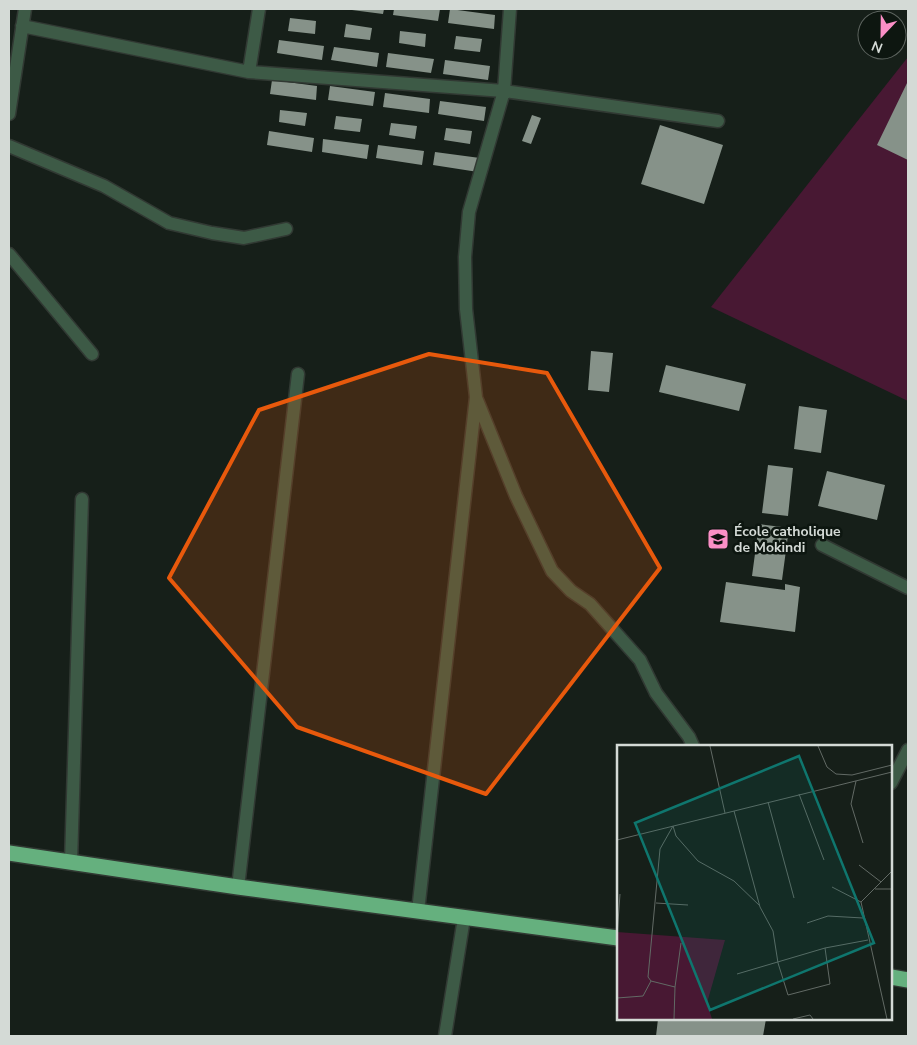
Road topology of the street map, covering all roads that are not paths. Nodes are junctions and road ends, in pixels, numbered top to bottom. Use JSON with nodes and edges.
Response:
{"nodes":[{"id":1,"x":25,"y":9,"type":"edge"},
{"id":2,"x":260,"y":9,"type":"edge"},
{"id":3,"x":510,"y":9,"type":"edge"},
{"id":4,"x":22,"y":26,"type":"junction"},
{"id":5,"x":249,"y":72,"type":"junction"},
{"id":6,"x":504,"y":91,"type":"junction"},
{"id":7,"x":9,"y":114,"type":"edge"},
{"id":8,"x":718,"y":120,"type":"dead end"},
{"id":9,"x":9,"y":146,"type":"edge"},
{"id":10,"x":286,"y":229,"type":"dead end"},
{"id":11,"x":9,"y":254,"type":"edge"},
{"id":12,"x":92,"y":354,"type":"dead end"},
{"id":13,"x":298,"y":374,"type":"dead end"},
{"id":14,"x":476,"y":397,"type":"junction"},
{"id":15,"x":82,"y":499,"type":"dead end"},
{"id":16,"x":822,"y":545,"type":"dead end"},
{"id":17,"x":908,"y":588,"type":"edge"},
{"id":18,"x":693,"y":745,"type":"edge"},
{"id":19,"x":908,"y":750,"type":"edge"},
{"id":20,"x":892,"y":781,"type":"edge"},
{"id":21,"x":9,"y":852,"type":"edge"},
{"id":22,"x":71,"y":862,"type":"junction"},
{"id":23,"x":238,"y":888,"type":"junction"},
{"id":24,"x":418,"y":912,"type":"junction"},
{"id":25,"x":464,"y":918,"type":"junction"},
{"id":26,"x":617,"y":938,"type":"edge"},
{"id":27,"x":892,"y":977,"type":"edge"},
{"id":28,"x":908,"y":980,"type":"edge"},
{"id":29,"x":445,"y":1036,"type":"edge"}],
"edges":[{"from":1,"to":4,"type":"street"},
{"from":2,"to":5,"type":"street"},
{"from":3,"to":6,"type":"street"},
{"from":4,"to":5,"type":"street"},
{"from":4,"to":7,"type":"street"},
{"from":5,"to":6,"type":"street"},
{"from":6,"to":8,"type":"street"},
{"from":6,"to":14,"type":"street"},
{"from":9,"to":10,"type":"street"},
{"from":11,"to":12,"type":"street"},
{"from":13,"to":23,"type":"street"},
{"from":14,"to":18,"type":"street"},
{"from":14,"to":24,"type":"street"},
{"from":15,"to":22,"type":"street"},
{"from":16,"to":17,"type":"street"},
{"from":19,"to":20,"type":"street"},
{"from":21,"to":22,"type":"highway"},
{"from":22,"to":23,"type":"highway"},
{"from":23,"to":24,"type":"highway"},
{"from":24,"to":25,"type":"highway"},
{"from":25,"to":26,"type":"highway"},
{"from":25,"to":29,"type":"street"},
{"from":27,"to":28,"type":"highway"}]}
